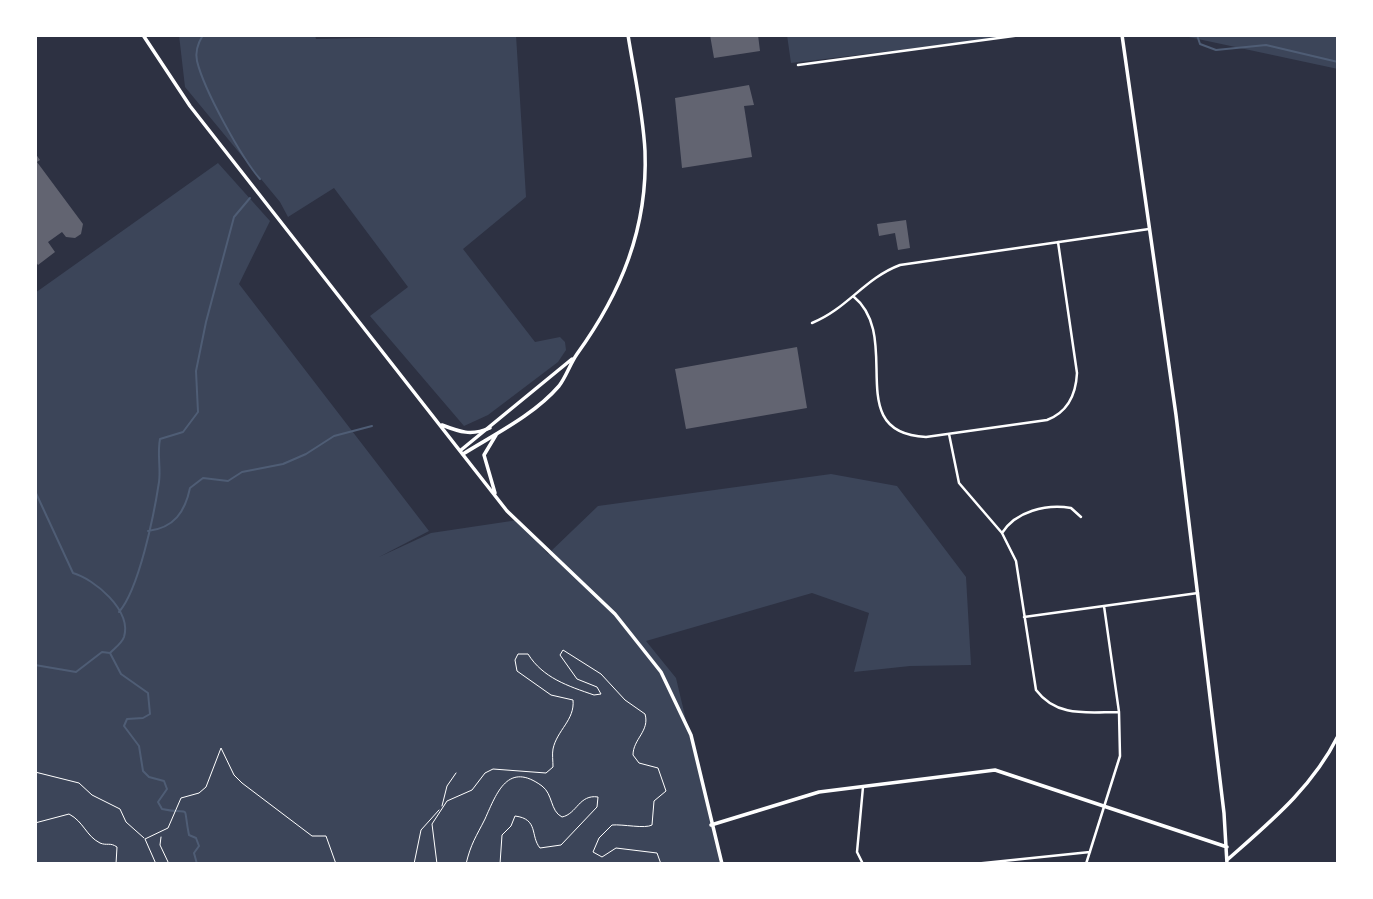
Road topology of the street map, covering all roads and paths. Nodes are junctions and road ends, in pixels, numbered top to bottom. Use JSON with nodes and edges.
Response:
{"nodes":[{"id":1,"x":143,"y":35,"type":"edge"},
{"id":2,"x":628,"y":35,"type":"edge"},
{"id":3,"x":1021,"y":35,"type":"edge"},
{"id":4,"x":1122,"y":35,"type":"edge"},
{"id":5,"x":798,"y":65,"type":"dead end"},
{"id":6,"x":1149,"y":229,"type":"junction"},
{"id":7,"x":1058,"y":242,"type":"junction"},
{"id":8,"x":853,"y":296,"type":"junction"},
{"id":9,"x":812,"y":323,"type":"dead end"},
{"id":10,"x":576,"y":355,"type":"junction"},
{"id":11,"x":511,"y":410,"type":"junction"},
{"id":12,"x":518,"y":419,"type":"junction"},
{"id":13,"x":441,"y":425,"type":"junction"},
{"id":14,"x":490,"y":428,"type":"junction"},
{"id":15,"x":949,"y":434,"type":"junction"},
{"id":16,"x":496,"y":435,"type":"junction"},
{"id":17,"x":462,"y":452,"type":"junction"},
{"id":18,"x":495,"y":495,"type":"junction"},
{"id":19,"x":1081,"y":517,"type":"dead end"},
{"id":20,"x":1002,"y":533,"type":"junction"},
{"id":21,"x":1198,"y":593,"type":"junction"},
{"id":22,"x":1104,"y":606,"type":"junction"},
{"id":23,"x":1024,"y":617,"type":"junction"},
{"id":24,"x":1119,"y":712,"type":"junction"},
{"id":25,"x":1338,"y":736,"type":"edge"},
{"id":26,"x":35,"y":772,"type":"edge"},
{"id":27,"x":456,"y":773,"type":"dead end"},
{"id":28,"x":863,"y":787,"type":"junction"},
{"id":29,"x":1106,"y":806,"type":"junction"},
{"id":30,"x":441,"y":808,"type":"junction"},
{"id":31,"x":35,"y":823,"type":"edge"},
{"id":32,"x":711,"y":825,"type":"junction"},
{"id":33,"x":161,"y":834,"type":"junction"},
{"id":34,"x":145,"y":839,"type":"junction"},
{"id":35,"x":1227,"y":847,"type":"junction"},
{"id":36,"x":1090,"y":852,"type":"junction"},
{"id":37,"x":1227,"y":862,"type":"edge"},
{"id":38,"x":116,"y":864,"type":"edge"},
{"id":39,"x":156,"y":864,"type":"edge"},
{"id":40,"x":169,"y":864,"type":"edge"},
{"id":41,"x":336,"y":864,"type":"edge"},
{"id":42,"x":414,"y":864,"type":"edge"},
{"id":43,"x":437,"y":864,"type":"edge"},
{"id":44,"x":466,"y":864,"type":"edge"},
{"id":45,"x":500,"y":864,"type":"edge"},
{"id":46,"x":661,"y":864,"type":"edge"},
{"id":47,"x":722,"y":864,"type":"edge"},
{"id":48,"x":863,"y":864,"type":"edge"},
{"id":49,"x":974,"y":864,"type":"edge"},
{"id":50,"x":1086,"y":864,"type":"edge"}],
"edges":[{"from":1,"to":13,"type":"street"},
{"from":2,"to":10,"type":"street"},
{"from":3,"to":5,"type":"street"},
{"from":4,"to":6,"type":"street"},
{"from":6,"to":7,"type":"street"},
{"from":6,"to":21,"type":"street"},
{"from":7,"to":8,"type":"street"},
{"from":7,"to":15,"type":"street"},
{"from":8,"to":9,"type":"street"},
{"from":8,"to":15,"type":"street"},
{"from":10,"to":11,"type":"street"},
{"from":10,"to":12,"type":"street"},
{"from":11,"to":12,"type":"street"},
{"from":11,"to":14,"type":"street"},
{"from":12,"to":16,"type":"street"},
{"from":13,"to":14,"type":"street"},
{"from":13,"to":17,"type":"street"},
{"from":14,"to":17,"type":"street"},
{"from":15,"to":20,"type":"street"},
{"from":16,"to":17,"type":"street"},
{"from":16,"to":18,"type":"street"},
{"from":17,"to":18,"type":"street"},
{"from":18,"to":32,"type":"street"},
{"from":19,"to":20,"type":"street"},
{"from":20,"to":23,"type":"street"},
{"from":21,"to":22,"type":"street"},
{"from":21,"to":35,"type":"street"},
{"from":22,"to":23,"type":"street"},
{"from":22,"to":24,"type":"street"},
{"from":23,"to":24,"type":"street"},
{"from":24,"to":29,"type":"street"},
{"from":25,"to":37,"type":"street"},
{"from":26,"to":34,"type":"path"},
{"from":27,"to":30,"type":"path"},
{"from":28,"to":29,"type":"street"},
{"from":28,"to":32,"type":"street"},
{"from":28,"to":48,"type":"street"},
{"from":29,"to":35,"type":"street"},
{"from":29,"to":36,"type":"street"},
{"from":30,"to":42,"type":"path"},
{"from":30,"to":43,"type":"path"},
{"from":30,"to":46,"type":"path"},
{"from":31,"to":38,"type":"path"},
{"from":32,"to":47,"type":"street"},
{"from":33,"to":34,"type":"path"},
{"from":33,"to":40,"type":"path"},
{"from":33,"to":41,"type":"path"},
{"from":34,"to":39,"type":"path"},
{"from":35,"to":37,"type":"street"},
{"from":36,"to":49,"type":"street"},
{"from":36,"to":50,"type":"street"},
{"from":44,"to":45,"type":"path"}]}
